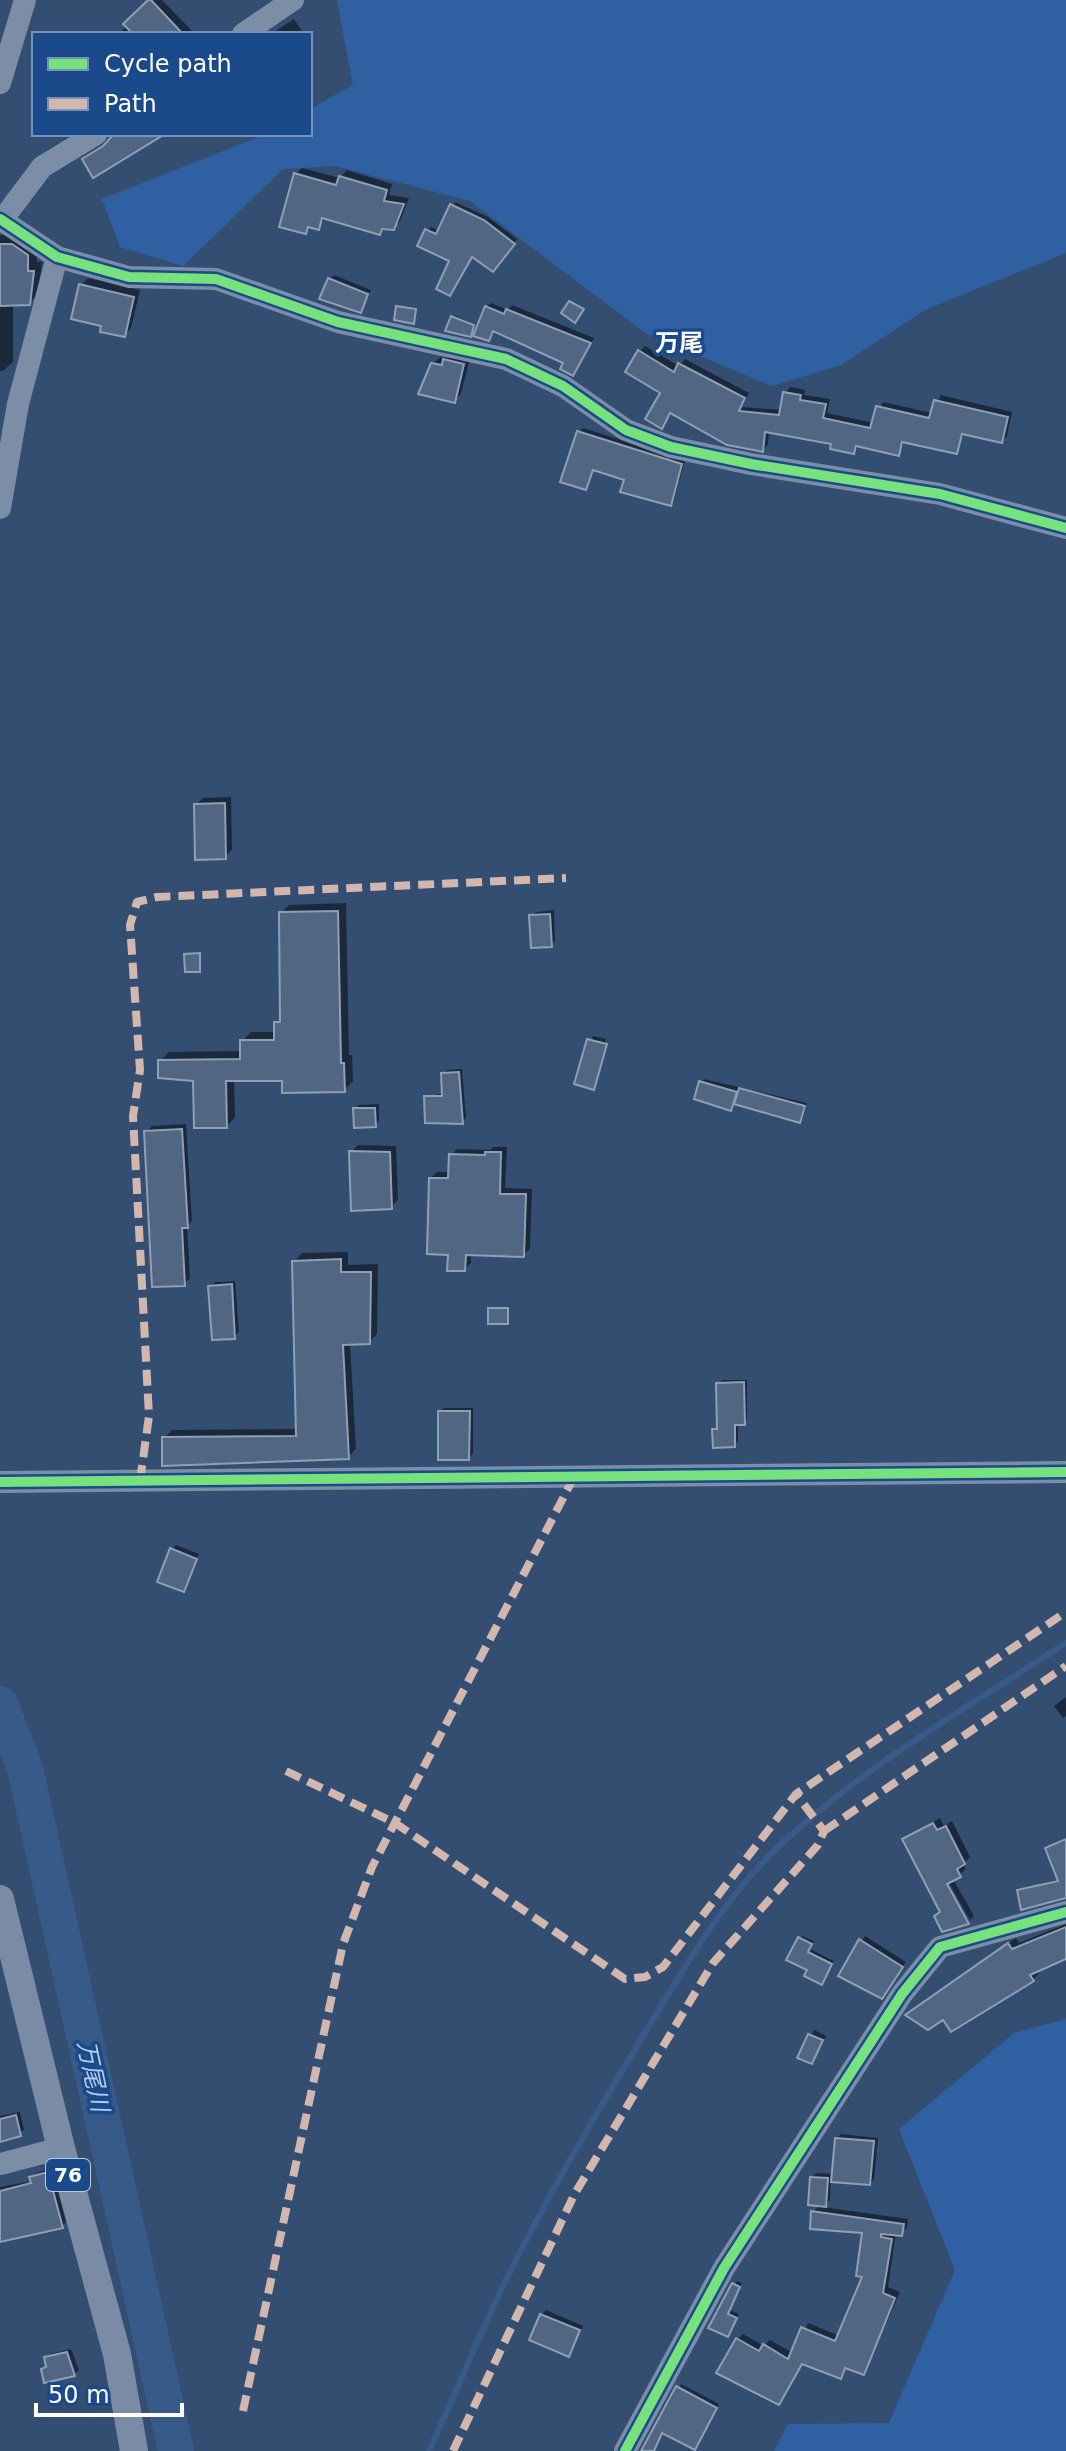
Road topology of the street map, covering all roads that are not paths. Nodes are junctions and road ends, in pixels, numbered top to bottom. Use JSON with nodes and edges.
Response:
{"nodes":[{"id":1,"x":25,"y":0,"type":"edge"},
{"id":2,"x":293,"y":0,"type":"edge"},
{"id":3,"x":246,"y":32,"type":"edge"},
{"id":4,"x":0,"y":83,"type":"edge"},
{"id":5,"x":93,"y":136,"type":"edge"},
{"id":6,"x":1,"y":220,"type":"edge"},
{"id":7,"x":57,"y":257,"type":"junction"},
{"id":8,"x":0,"y":508,"type":"edge"},
{"id":9,"x":1066,"y":528,"type":"edge"},
{"id":10,"x":1066,"y":1472,"type":"edge"},
{"id":11,"x":1,"y":1482,"type":"edge"},
{"id":12,"x":0,"y":1899,"type":"edge"},
{"id":13,"x":1066,"y":1912,"type":"edge"},
{"id":14,"x":61,"y":2148,"type":"junction"},
{"id":15,"x":0,"y":2164,"type":"edge"},
{"id":16,"x":134,"y":2451,"type":"edge"},
{"id":17,"x":625,"y":2451,"type":"edge"}],
"edges":[{"from":1,"to":4,"type":"street"},
{"from":2,"to":3,"type":"street"},
{"from":5,"to":6,"type":"street"},
{"from":6,"to":7,"type":"street"},
{"from":7,"to":8,"type":"street"},
{"from":7,"to":9,"type":"street"},
{"from":10,"to":11,"type":"street"},
{"from":12,"to":14,"type":"main road","number":"76"},
{"from":13,"to":17,"type":"street"},
{"from":14,"to":15,"type":"street"},
{"from":14,"to":16,"type":"main road","number":"76"}]}
